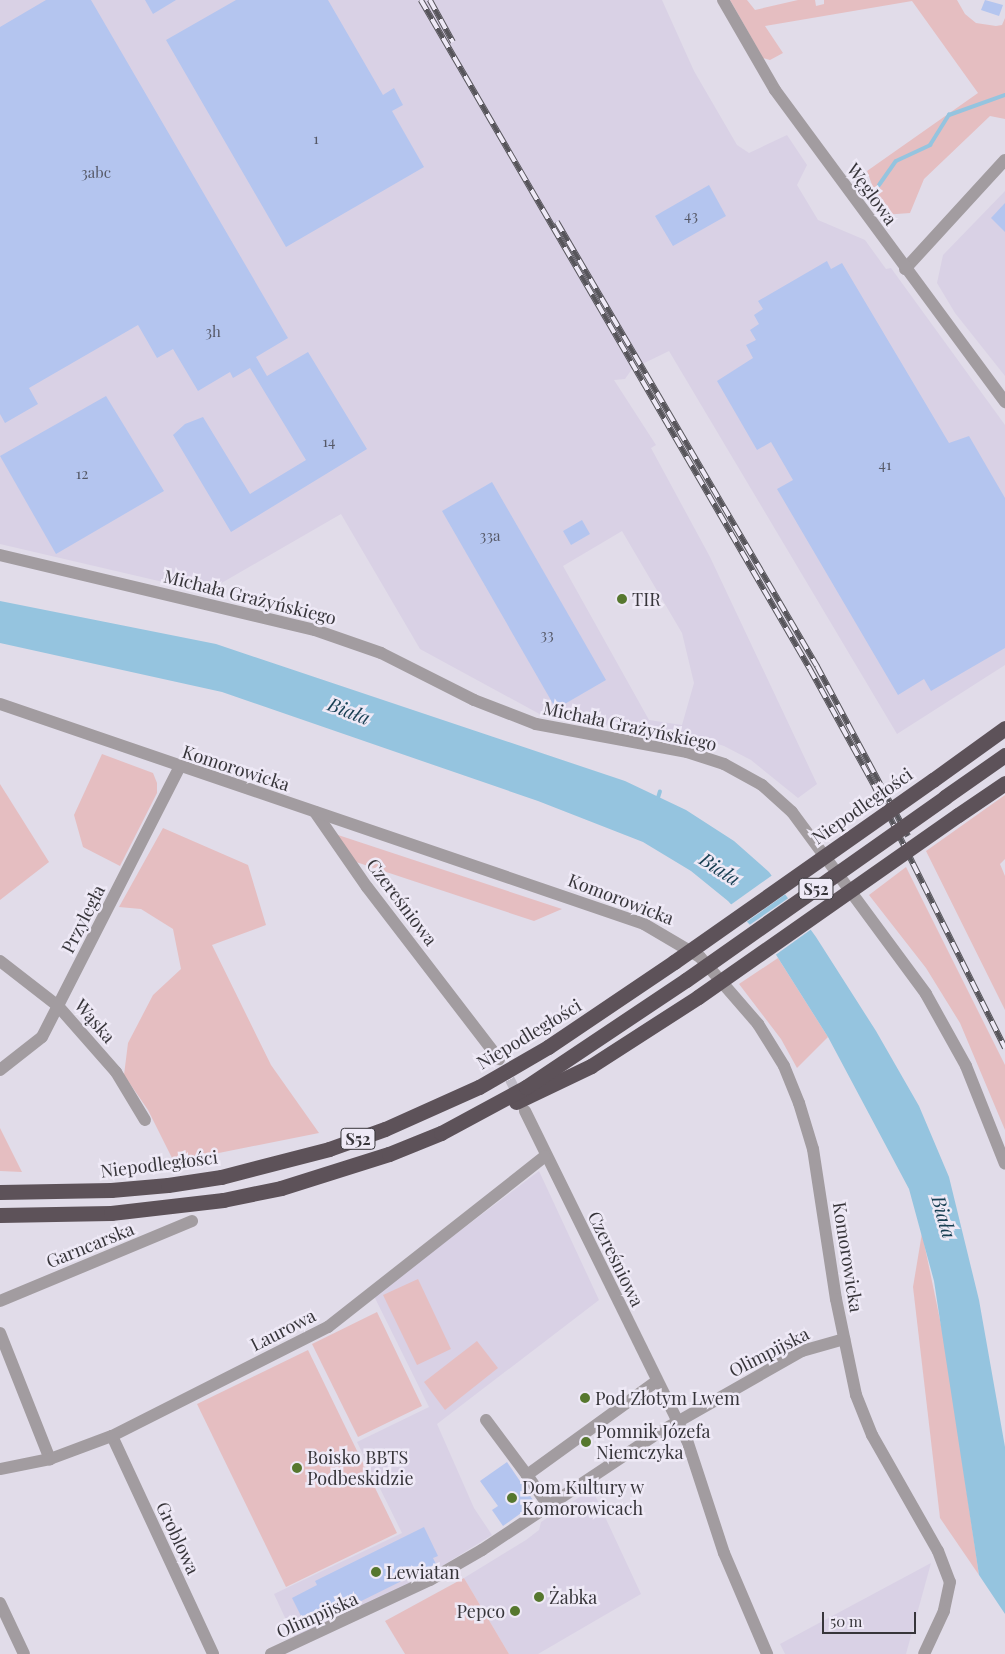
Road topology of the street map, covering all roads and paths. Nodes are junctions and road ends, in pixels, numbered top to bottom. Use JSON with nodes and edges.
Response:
{"nodes":[{"id":1,"x":723,"y":0,"type":"edge"},
{"id":2,"x":1005,"y":160,"type":"edge"},
{"id":3,"x":905,"y":269,"type":"junction"},
{"id":4,"x":1005,"y":402,"type":"edge"},
{"id":5,"x":0,"y":555,"type":"edge"},
{"id":6,"x":0,"y":704,"type":"edge"},
{"id":7,"x":1005,"y":728,"type":"edge"},
{"id":8,"x":1005,"y":755,"type":"edge"},
{"id":9,"x":179,"y":768,"type":"junction"},
{"id":10,"x":1005,"y":783,"type":"edge"},
{"id":11,"x":315,"y":812,"type":"junction"},
{"id":12,"x":0,"y":961,"type":"edge"},
{"id":13,"x":58,"y":1006,"type":"junction"},
{"id":14,"x":500,"y":1059,"type":"tunnel mouth"},
{"id":15,"x":0,"y":1070,"type":"edge"},
{"id":16,"x":525,"y":1110,"type":"tunnel mouth"},
{"id":17,"x":145,"y":1120,"type":"dead end"},
{"id":18,"x":463,"y":1122,"type":"junction"},
{"id":19,"x":545,"y":1156,"type":"junction"},
{"id":20,"x":1005,"y":1164,"type":"edge"},
{"id":21,"x":0,"y":1192,"type":"edge"},
{"id":22,"x":0,"y":1215,"type":"edge"},
{"id":23,"x":192,"y":1221,"type":"dead end"},
{"id":24,"x":0,"y":1301,"type":"edge"},
{"id":25,"x":0,"y":1333,"type":"edge"},
{"id":26,"x":844,"y":1339,"type":"junction"},
{"id":27,"x":657,"y":1381,"type":"junction"},
{"id":28,"x":486,"y":1420,"type":"dead end"},
{"id":29,"x":678,"y":1422,"type":"junction"},
{"id":30,"x":112,"y":1436,"type":"junction"},
{"id":31,"x":50,"y":1459,"type":"junction"},
{"id":32,"x":0,"y":1469,"type":"edge"},
{"id":33,"x":527,"y":1475,"type":"junction"},
{"id":34,"x":548,"y":1505,"type":"junction"},
{"id":35,"x":0,"y":1603,"type":"edge"},
{"id":36,"x":764,"y":1653,"type":"edge"},
{"id":37,"x":24,"y":1654,"type":"edge"},
{"id":38,"x":213,"y":1654,"type":"edge"},
{"id":39,"x":271,"y":1654,"type":"edge"},
{"id":40,"x":924,"y":1654,"type":"edge"}],
"edges":[{"from":1,"to":3,"type":"street","name":"Węglowa"},
{"from":2,"to":3,"type":"street"},
{"from":3,"to":4,"type":"street","name":"Węglowa"},
{"from":5,"to":20,"type":"street","name":"Michała Grażyńskiego"},
{"from":6,"to":9,"type":"street","name":"Komorowicka"},
{"from":7,"to":21,"type":"highway","name":"Niepodległości","number":"S52","bridge":true},
{"from":8,"to":18,"type":"highway","number":"S52","bridge":true},
{"from":9,"to":11,"type":"street","name":"Komorowicka"},
{"from":9,"to":13,"type":"street","name":"Przyległa"},
{"from":10,"to":18,"type":"highway","bridge":true},
{"from":11,"to":14,"type":"street","name":"Czereśniowa"},
{"from":11,"to":26,"type":"street","name":"Komorowicka"},
{"from":12,"to":13,"type":"street","name":"Wąska"},
{"from":13,"to":15,"type":"street","name":"Przyległa"},
{"from":13,"to":17,"type":"street","name":"Wąska"},
{"from":16,"to":19,"type":"street","name":"Czereśniowa"},
{"from":18,"to":22,"type":"highway","number":"S52"},
{"from":19,"to":27,"type":"street","name":"Czereśniowa"},
{"from":19,"to":30,"type":"street","name":"Laurowa"},
{"from":23,"to":24,"type":"street","name":"Garncarska"},
{"from":25,"to":31,"type":"street"},
{"from":26,"to":29,"type":"street","name":"Olimpijska"},
{"from":26,"to":40,"type":"street","name":"Komorowicka"},
{"from":27,"to":29,"type":"street","name":"Czereśniowa"},
{"from":27,"to":33,"type":"street"},
{"from":28,"to":33,"type":"street"},
{"from":29,"to":34,"type":"street","name":"Olimpijska"},
{"from":29,"to":36,"type":"street","name":"Czereśniowa"},
{"from":30,"to":31,"type":"street","name":"Laurowa"},
{"from":30,"to":38,"type":"street","name":"Groblowa"},
{"from":31,"to":32,"type":"street","name":"Laurowa"},
{"from":33,"to":34,"type":"street"},
{"from":34,"to":39,"type":"street","name":"Olimpijska"},
{"from":35,"to":37,"type":"street"}]}
